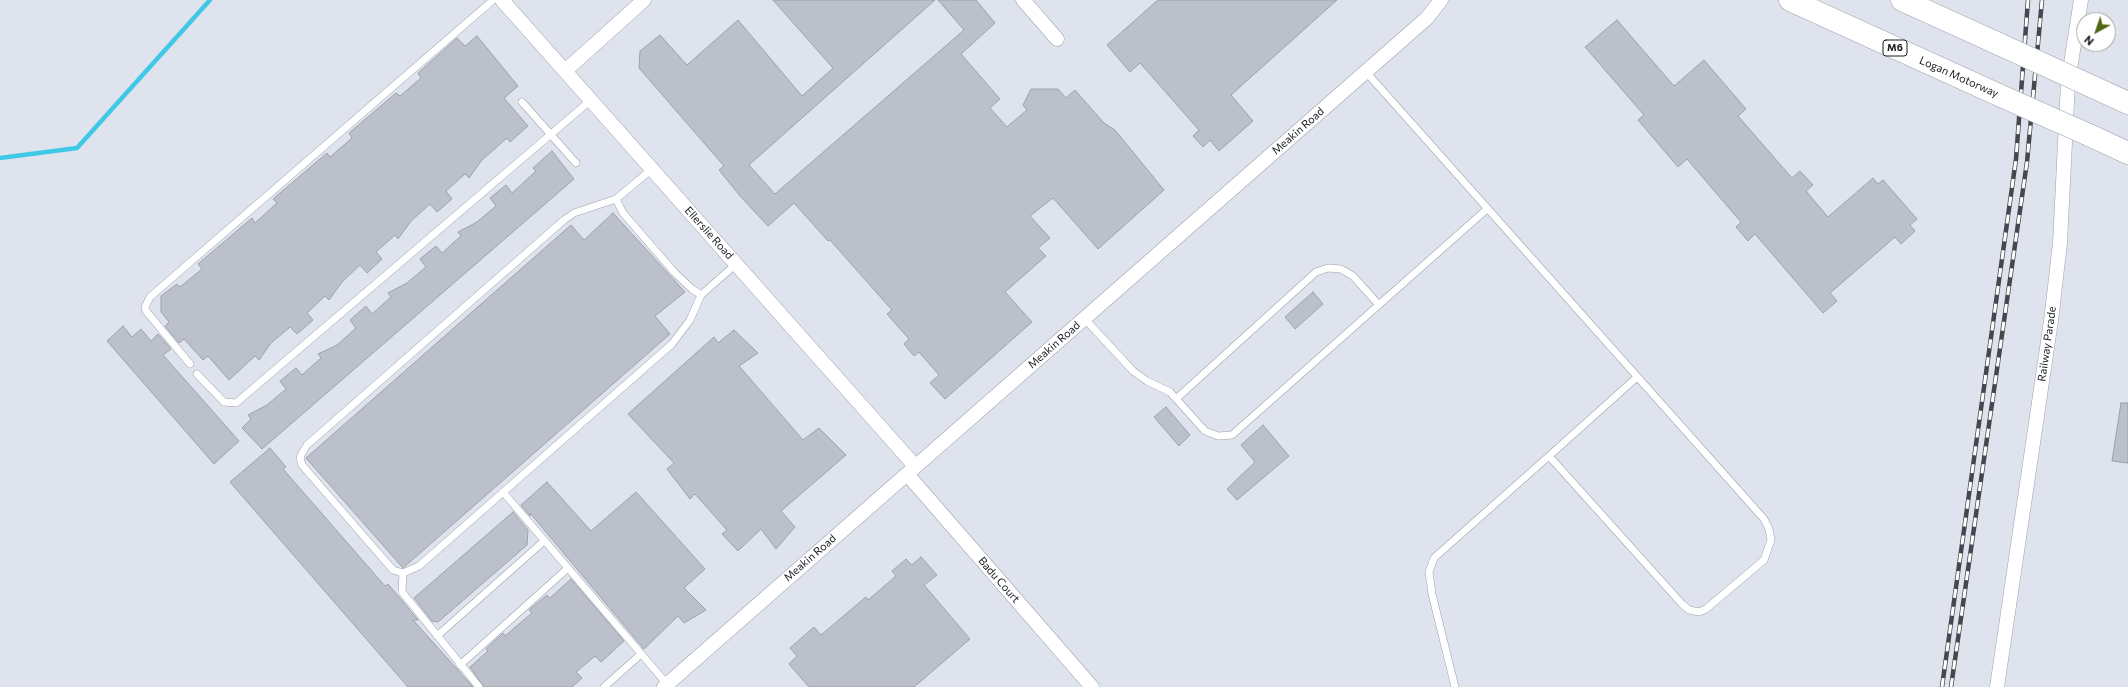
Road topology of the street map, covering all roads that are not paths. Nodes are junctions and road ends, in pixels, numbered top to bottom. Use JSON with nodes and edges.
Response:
{"nodes":[{"id":1,"x":493,"y":0,"type":"edge"},
{"id":2,"x":502,"y":0,"type":"edge"},
{"id":3,"x":644,"y":0,"type":"edge"},
{"id":4,"x":1023,"y":0,"type":"edge"},
{"id":5,"x":1441,"y":0,"type":"edge"},
{"id":6,"x":1790,"y":0,"type":"edge"},
{"id":7,"x":1902,"y":0,"type":"edge"},
{"id":8,"x":2080,"y":0,"type":"edge"},
{"id":9,"x":1057,"y":39,"type":"dead end"},
{"id":10,"x":565,"y":71,"type":"junction"},
{"id":11,"x":1366,"y":72,"type":"junction"},
{"id":12,"x":591,"y":100,"type":"junction"},
{"id":13,"x":522,"y":102,"type":"dead end"},
{"id":14,"x":2128,"y":103,"type":"edge"},
{"id":15,"x":551,"y":134,"type":"junction"},
{"id":16,"x":2128,"y":153,"type":"edge"},
{"id":17,"x":576,"y":163,"type":"dead end"},
{"id":18,"x":652,"y":169,"type":"junction"},
{"id":19,"x":616,"y":199,"type":"junction"},
{"id":20,"x":1488,"y":209,"type":"junction"},
{"id":21,"x":736,"y":264,"type":"junction"},
{"id":22,"x":701,"y":295,"type":"junction"},
{"id":23,"x":1379,"y":305,"type":"junction"},
{"id":24,"x":1084,"y":318,"type":"junction"},
{"id":25,"x":190,"y":364,"type":"dead end"},
{"id":26,"x":197,"y":374,"type":"dead end"},
{"id":27,"x":1636,"y":378,"type":"junction"},
{"id":28,"x":1176,"y":398,"type":"junction"},
{"id":29,"x":1549,"y":456,"type":"junction"},
{"id":30,"x":911,"y":470,"type":"junction"},
{"id":31,"x":503,"y":492,"type":"junction"},
{"id":32,"x":544,"y":541,"type":"junction"},
{"id":33,"x":568,"y":568,"type":"junction"},
{"id":34,"x":403,"y":573,"type":"junction"},
{"id":35,"x":437,"y":636,"type":"junction"},
{"id":36,"x":641,"y":654,"type":"junction"},
{"id":37,"x":460,"y":665,"type":"junction"},
{"id":38,"x":666,"y":686,"type":"edge"},
{"id":39,"x":479,"y":687,"type":"edge"},
{"id":40,"x":604,"y":687,"type":"edge"},
{"id":41,"x":1092,"y":687,"type":"edge"},
{"id":42,"x":1455,"y":687,"type":"edge"},
{"id":43,"x":1997,"y":687,"type":"edge"}],
"edges":[{"from":1,"to":25,"type":"lane"},
{"from":2,"to":10,"type":"street","name":"Ellerslie Road"},
{"from":3,"to":10,"type":"street"},
{"from":4,"to":9,"type":"street"},
{"from":5,"to":11,"type":"street","name":"Meakin Road"},
{"from":6,"to":16,"type":"highway","name":"Logan Motorway","number":"M6","bridge":true},
{"from":7,"to":14,"type":"highway","bridge":true},
{"from":8,"to":43,"type":"street","name":"Railway Parade"},
{"from":10,"to":12,"type":"street","name":"Ellerslie Road"},
{"from":11,"to":20,"type":"lane"},
{"from":11,"to":24,"type":"street","name":"Meakin Road"},
{"from":12,"to":15,"type":"lane"},
{"from":12,"to":18,"type":"street","name":"Ellerslie Road"},
{"from":13,"to":15,"type":"lane"},
{"from":15,"to":17,"type":"lane"},
{"from":15,"to":26,"type":"lane"},
{"from":18,"to":19,"type":"lane"},
{"from":18,"to":21,"type":"street","name":"Ellerslie Road"},
{"from":19,"to":22,"type":"lane"},
{"from":19,"to":34,"type":"lane"},
{"from":20,"to":23,"type":"lane"},
{"from":20,"to":27,"type":"lane"},
{"from":21,"to":22,"type":"lane"},
{"from":21,"to":30,"type":"street","name":"Ellerslie Road"},
{"from":22,"to":31,"type":"lane"},
{"from":23,"to":28,"type":"lane"},
{"from":23,"to":28,"type":"lane"},
{"from":24,"to":28,"type":"lane"},
{"from":24,"to":30,"type":"street","name":"Meakin Road"},
{"from":27,"to":29,"type":"lane"},
{"from":27,"to":29,"type":"lane"},
{"from":29,"to":42,"type":"lane"},
{"from":30,"to":38,"type":"street","name":"Meakin Road"},
{"from":30,"to":41,"type":"street","name":"Badu Court"},
{"from":31,"to":32,"type":"lane"},
{"from":31,"to":34,"type":"lane"},
{"from":32,"to":33,"type":"lane"},
{"from":32,"to":35,"type":"lane"},
{"from":33,"to":36,"type":"lane"},
{"from":33,"to":37,"type":"lane"},
{"from":34,"to":35,"type":"lane"},
{"from":35,"to":37,"type":"lane"},
{"from":36,"to":38,"type":"lane"},
{"from":36,"to":40,"type":"lane"},
{"from":37,"to":39,"type":"lane"}]}
